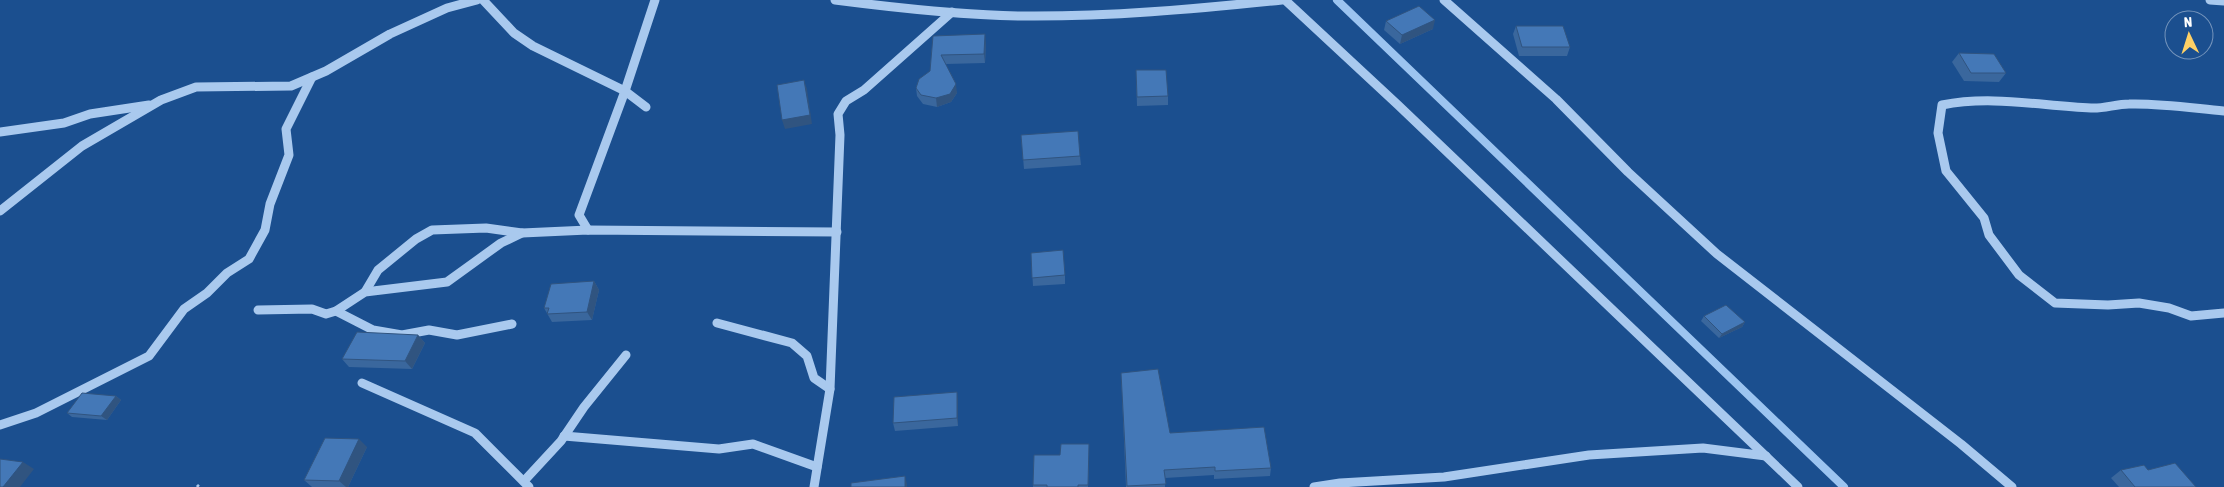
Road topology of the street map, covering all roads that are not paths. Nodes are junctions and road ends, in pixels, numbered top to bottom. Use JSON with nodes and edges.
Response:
{"nodes":[{"id":1,"x":478,"y":0,"type":"edge"},
{"id":2,"x":483,"y":0,"type":"edge"},
{"id":3,"x":655,"y":0,"type":"edge"},
{"id":4,"x":835,"y":0,"type":"edge"},
{"id":5,"x":1283,"y":0,"type":"edge"},
{"id":6,"x":1444,"y":0,"type":"edge"},
{"id":7,"x":2210,"y":0,"type":"edge"},
{"id":8,"x":2224,"y":1,"type":"edge"},
{"id":9,"x":952,"y":12,"type":"junction"},
{"id":10,"x":312,"y":77,"type":"junction"},
{"id":11,"x":625,"y":91,"type":"junction"},
{"id":12,"x":154,"y":104,"type":"junction"},
{"id":13,"x":646,"y":107,"type":"dead end"},
{"id":14,"x":2224,"y":111,"type":"edge"},
{"id":15,"x":0,"y":132,"type":"edge"},
{"id":16,"x":0,"y":211,"type":"edge"},
{"id":17,"x":588,"y":230,"type":"junction"},
{"id":18,"x":837,"y":232,"type":"junction"},
{"id":19,"x":522,"y":233,"type":"junction"},
{"id":20,"x":365,"y":292,"type":"junction"},
{"id":21,"x":258,"y":310,"type":"dead end"},
{"id":22,"x":336,"y":311,"type":"junction"},
{"id":23,"x":2224,"y":313,"type":"edge"},
{"id":24,"x":512,"y":324,"type":"dead end"},
{"id":25,"x":717,"y":324,"type":"dead end"},
{"id":26,"x":626,"y":355,"type":"dead end"},
{"id":27,"x":362,"y":383,"type":"dead end"},
{"id":28,"x":830,"y":389,"type":"junction"},
{"id":29,"x":0,"y":425,"type":"edge"},
{"id":30,"x":564,"y":436,"type":"junction"},
{"id":31,"x":1766,"y":456,"type":"junction"},
{"id":32,"x":817,"y":467,"type":"junction"},
{"id":33,"x":526,"y":485,"type":"edge"},
{"id":34,"x":814,"y":487,"type":"edge"},
{"id":35,"x":1314,"y":487,"type":"edge"},
{"id":36,"x":1798,"y":487,"type":"edge"},
{"id":37,"x":2012,"y":487,"type":"edge"}],
"edges":[{"from":1,"to":10,"type":"street"},
{"from":2,"to":11,"type":"street"},
{"from":3,"to":11,"type":"street"},
{"from":4,"to":9,"type":"street"},
{"from":5,"to":9,"type":"street"},
{"from":5,"to":31,"type":"street"},
{"from":6,"to":37,"type":"street"},
{"from":7,"to":8,"type":"street"},
{"from":9,"to":18,"type":"street"},
{"from":10,"to":12,"type":"street"},
{"from":10,"to":29,"type":"street"},
{"from":11,"to":13,"type":"street"},
{"from":11,"to":17,"type":"street"},
{"from":12,"to":15,"type":"street"},
{"from":12,"to":16,"type":"street"},
{"from":14,"to":23,"type":"street"},
{"from":17,"to":18,"type":"street"},
{"from":17,"to":19,"type":"street"},
{"from":18,"to":28,"type":"street"},
{"from":19,"to":20,"type":"street"},
{"from":19,"to":20,"type":"street"},
{"from":20,"to":22,"type":"street"},
{"from":21,"to":22,"type":"street"},
{"from":22,"to":24,"type":"street"},
{"from":25,"to":28,"type":"street"},
{"from":26,"to":30,"type":"street"},
{"from":27,"to":33,"type":"street"},
{"from":28,"to":32,"type":"street"},
{"from":30,"to":32,"type":"street"},
{"from":30,"to":33,"type":"street"},
{"from":31,"to":35,"type":"street"},
{"from":31,"to":36,"type":"street"},
{"from":32,"to":34,"type":"street"}]}
